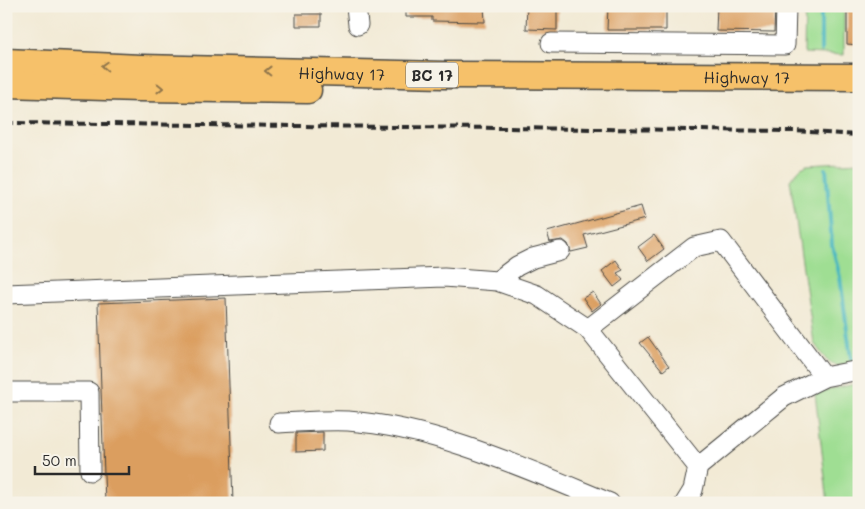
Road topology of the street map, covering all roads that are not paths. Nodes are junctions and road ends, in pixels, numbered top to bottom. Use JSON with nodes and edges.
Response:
{"nodes":[{"id":1,"x":786,"y":6,"type":"edge"},
{"id":2,"x":551,"y":42,"type":"dead end"},
{"id":3,"x":6,"y":62,"type":"edge"},
{"id":4,"x":859,"y":78,"type":"edge"},
{"id":5,"x":6,"y":84,"type":"edge"},
{"id":6,"x":859,"y":94,"type":"edge"},
{"id":7,"x":560,"y":251,"type":"dead end"},
{"id":8,"x":497,"y":281,"type":"junction"},
{"id":9,"x":6,"y":294,"type":"edge"},
{"id":10,"x":588,"y":329,"type":"junction"},
{"id":11,"x":859,"y":370,"type":"edge"},
{"id":12,"x":824,"y":377,"type":"junction"},
{"id":13,"x":6,"y":392,"type":"edge"},
{"id":14,"x":279,"y":423,"type":"dead end"},
{"id":15,"x":698,"y":467,"type":"junction"},
{"id":16,"x":90,"y":471,"type":"dead end"},
{"id":17,"x":610,"y":503,"type":"edge"},
{"id":18,"x":685,"y":503,"type":"edge"}],
"edges":[{"from":1,"to":2,"type":"lane"},
{"from":4,"to":3,"type":"highway","name":"Highway 17","number":"BC 17","one_way":true},
{"from":5,"to":6,"type":"highway","name":"Highway 17","number":"BC 17","one_way":true},
{"from":7,"to":8,"type":"lane"},
{"from":8,"to":9,"type":"lane"},
{"from":8,"to":10,"type":"lane"},
{"from":10,"to":12,"type":"lane"},
{"from":10,"to":15,"type":"lane"},
{"from":11,"to":12,"type":"lane"},
{"from":12,"to":15,"type":"lane"},
{"from":13,"to":16,"type":"lane"},
{"from":14,"to":17,"type":"lane"},
{"from":15,"to":18,"type":"lane"}]}
